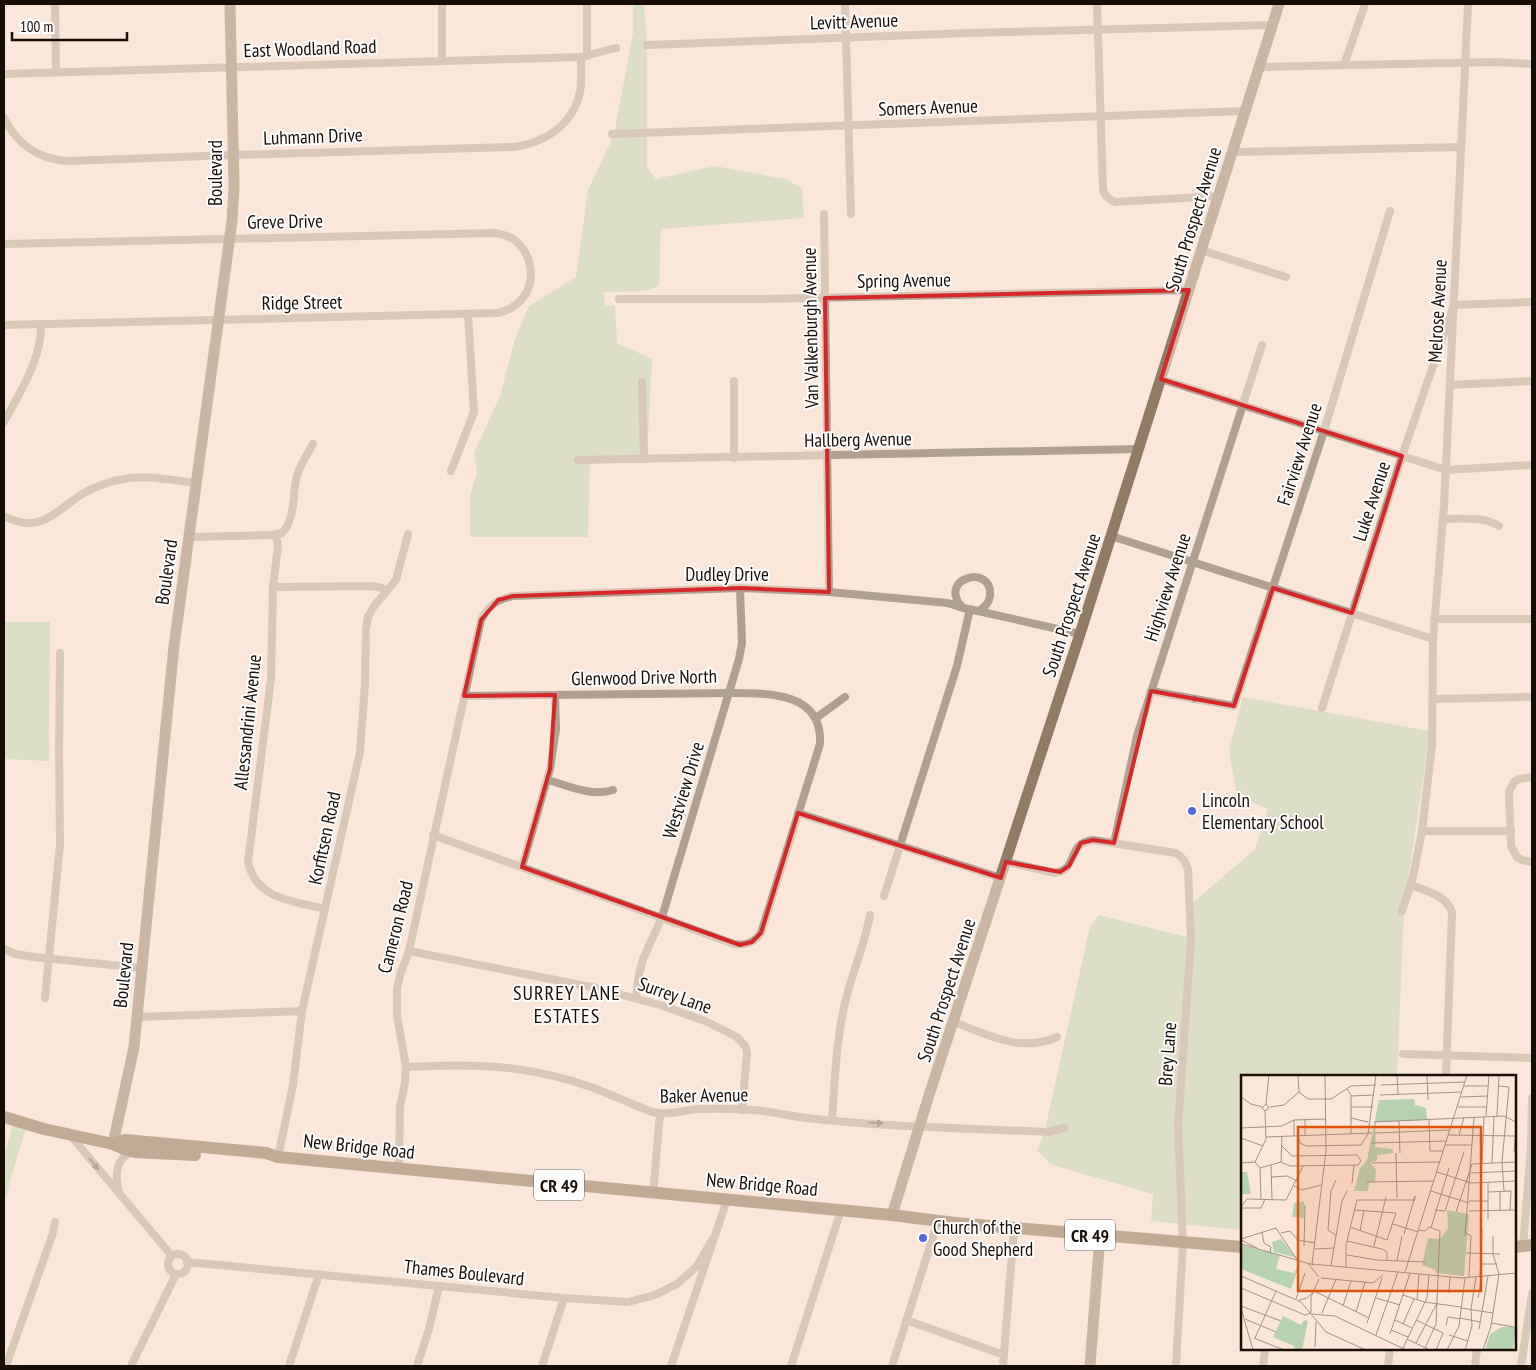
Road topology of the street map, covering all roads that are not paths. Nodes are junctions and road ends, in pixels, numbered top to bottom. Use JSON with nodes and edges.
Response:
{"nodes":[{"id":1,"x":55,"y":4,"type":"edge"},
{"id":2,"x":230,"y":4,"type":"edge"},
{"id":3,"x":442,"y":4,"type":"edge"},
{"id":4,"x":587,"y":4,"type":"edge"},
{"id":5,"x":845,"y":4,"type":"edge"},
{"id":6,"x":1096,"y":4,"type":"edge"},
{"id":7,"x":1279,"y":4,"type":"edge"},
{"id":8,"x":1365,"y":4,"type":"edge"},
{"id":9,"x":1468,"y":4,"type":"edge"},
{"id":10,"x":1272,"y":25,"type":"junction"},
{"id":11,"x":1098,"y":30,"type":"junction"},
{"id":12,"x":846,"y":38,"type":"junction"},
{"id":13,"x":648,"y":45,"type":"dead end"},
{"id":14,"x":616,"y":48,"type":"dead end"},
{"id":15,"x":584,"y":56,"type":"junction"},
{"id":16,"x":442,"y":61,"type":"junction"},
{"id":17,"x":1465,"y":62,"type":"junction"},
{"id":18,"x":1532,"y":64,"type":"edge"},
{"id":19,"x":1344,"y":66,"type":"junction"},
{"id":20,"x":231,"y":67,"type":"junction"},
{"id":21,"x":1259,"y":67,"type":"junction"},
{"id":22,"x":56,"y":72,"type":"junction"},
{"id":23,"x":4,"y":74,"type":"edge"},
{"id":24,"x":1245,"y":111,"type":"junction"},
{"id":25,"x":1100,"y":116,"type":"junction"},
{"id":26,"x":4,"y":118,"type":"edge"},
{"id":27,"x":849,"y":126,"type":"junction"},
{"id":28,"x":612,"y":134,"type":"dead end"},
{"id":29,"x":1461,"y":147,"type":"junction"},
{"id":30,"x":1232,"y":152,"type":"junction"},
{"id":31,"x":234,"y":155,"type":"junction"},
{"id":32,"x":1218,"y":196,"type":"junction"},
{"id":33,"x":1390,"y":211,"type":"dead end"},
{"id":34,"x":824,"y":214,"type":"dead end"},
{"id":35,"x":851,"y":214,"type":"dead end"},
{"id":36,"x":507,"y":236,"type":"joint"},
{"id":37,"x":230,"y":239,"type":"junction"},
{"id":38,"x":4,"y":244,"type":"edge"},
{"id":39,"x":1202,"y":250,"type":"junction"},
{"id":40,"x":1286,"y":277,"type":"dead end"},
{"id":41,"x":1189,"y":290,"type":"junction"},
{"id":42,"x":826,"y":298,"type":"junction"},
{"id":43,"x":619,"y":299,"type":"dead end"},
{"id":44,"x":1532,"y":302,"type":"edge"},
{"id":45,"x":1454,"y":305,"type":"junction"},
{"id":46,"x":468,"y":314,"type":"junction"},
{"id":47,"x":218,"y":320,"type":"junction"},
{"id":48,"x":41,"y":324,"type":"junction"},
{"id":49,"x":4,"y":325,"type":"edge"},
{"id":50,"x":1262,"y":345,"type":"dead end"},
{"id":51,"x":1161,"y":378,"type":"junction"},
{"id":52,"x":734,"y":381,"type":"dead end"},
{"id":53,"x":1532,"y":381,"type":"edge"},
{"id":54,"x":642,"y":382,"type":"dead end"},
{"id":55,"x":1450,"y":386,"type":"junction"},
{"id":56,"x":1243,"y":405,"type":"junction"},
{"id":57,"x":4,"y":422,"type":"edge"},
{"id":58,"x":1324,"y":431,"type":"junction"},
{"id":59,"x":313,"y":444,"type":"dead end"},
{"id":60,"x":1138,"y":449,"type":"junction"},
{"id":61,"x":828,"y":456,"type":"junction"},
{"id":62,"x":1402,"y":456,"type":"junction"},
{"id":63,"x":734,"y":458,"type":"junction"},
{"id":64,"x":578,"y":460,"type":"dead end"},
{"id":65,"x":644,"y":460,"type":"junction"},
{"id":66,"x":1532,"y":465,"type":"edge"},
{"id":67,"x":1446,"y":470,"type":"junction"},
{"id":68,"x":451,"y":471,"type":"dead end"},
{"id":69,"x":196,"y":483,"type":"junction"},
{"id":70,"x":4,"y":516,"type":"edge"},
{"id":71,"x":1443,"y":519,"type":"junction"},
{"id":72,"x":1499,"y":526,"type":"dead end"},
{"id":73,"x":276,"y":534,"type":"junction"},
{"id":74,"x":408,"y":534,"type":"dead end"},
{"id":75,"x":1111,"y":536,"type":"junction"},
{"id":76,"x":188,"y":537,"type":"junction"},
{"id":77,"x":1193,"y":562,"type":"junction"},
{"id":78,"x":273,"y":587,"type":"junction"},
{"id":79,"x":740,"y":588,"type":"junction"},
{"id":80,"x":1273,"y":588,"type":"junction"},
{"id":81,"x":387,"y":591,"type":"junction"},
{"id":82,"x":829,"y":592,"type":"junction"},
{"id":83,"x":492,"y":604,"type":"joint"},
{"id":84,"x":970,"y":609,"type":"junction"},
{"id":85,"x":1352,"y":613,"type":"junction"},
{"id":86,"x":1434,"y":619,"type":"junction"},
{"id":87,"x":1532,"y":619,"type":"edge"},
{"id":88,"x":1080,"y":634,"type":"junction"},
{"id":89,"x":1433,"y":639,"type":"junction"},
{"id":90,"x":60,"y":653,"type":"dead end"},
{"id":91,"x":1151,"y":691,"type":"junction"},
{"id":92,"x":730,"y":693,"type":"junction"},
{"id":93,"x":555,"y":695,"type":"junction"},
{"id":94,"x":464,"y":696,"type":"junction"},
{"id":95,"x":845,"y":697,"type":"dead end"},
{"id":96,"x":1532,"y":697,"type":"edge"},
{"id":97,"x":1433,"y":699,"type":"junction"},
{"id":98,"x":1322,"y":708,"type":"dead end"},
{"id":99,"x":816,"y":718,"type":"junction"},
{"id":100,"x":1532,"y":777,"type":"edge"},
{"id":101,"x":548,"y":780,"type":"junction"},
{"id":102,"x":613,"y":790,"type":"dead end"},
{"id":103,"x":798,"y":813,"type":"junction"},
{"id":104,"x":1422,"y":831,"type":"junction"},
{"id":105,"x":1510,"y":831,"type":"junction"},
{"id":106,"x":433,"y":835,"type":"junction"},
{"id":107,"x":1114,"y":843,"type":"junction"},
{"id":108,"x":900,"y":846,"type":"junction"},
{"id":109,"x":1006,"y":862,"type":"junction"},
{"id":110,"x":1532,"y":862,"type":"edge"},
{"id":111,"x":522,"y":867,"type":"junction"},
{"id":112,"x":1001,"y":878,"type":"junction"},
{"id":113,"x":1411,"y":885,"type":"junction"},
{"id":114,"x":884,"y":896,"type":"dead end"},
{"id":115,"x":325,"y":909,"type":"junction"},
{"id":116,"x":1402,"y":911,"type":"dead end"},
{"id":117,"x":870,"y":914,"type":"dead end"},
{"id":118,"x":662,"y":918,"type":"junction"},
{"id":119,"x":4,"y":949,"type":"edge"},
{"id":120,"x":409,"y":950,"type":"junction"},
{"id":121,"x":49,"y":959,"type":"junction"},
{"id":122,"x":141,"y":968,"type":"junction"},
{"id":123,"x":45,"y":998,"type":"dead end"},
{"id":124,"x":636,"y":998,"type":"junction"},
{"id":125,"x":302,"y":1011,"type":"junction"},
{"id":126,"x":136,"y":1017,"type":"junction"},
{"id":127,"x":954,"y":1022,"type":"junction"},
{"id":128,"x":1057,"y":1037,"type":"dead end"},
{"id":129,"x":1403,"y":1054,"type":"dead end"},
{"id":130,"x":1447,"y":1056,"type":"junction"},
{"id":131,"x":1532,"y":1058,"type":"edge"},
{"id":132,"x":406,"y":1067,"type":"junction"},
{"id":133,"x":1446,"y":1075,"type":"edge"},
{"id":134,"x":1532,"y":1098,"type":"edge"},
{"id":135,"x":742,"y":1110,"type":"junction"},
{"id":136,"x":660,"y":1114,"type":"junction"},
{"id":137,"x":4,"y":1117,"type":"edge"},
{"id":138,"x":832,"y":1120,"type":"junction"},
{"id":139,"x":920,"y":1126,"type":"junction"},
{"id":140,"x":1064,"y":1128,"type":"dead end"},
{"id":141,"x":69,"y":1134,"type":"junction"},
{"id":142,"x":113,"y":1144,"type":"junction"},
{"id":143,"x":1531,"y":1147,"type":"edge"},
{"id":144,"x":135,"y":1152,"type":"junction"},
{"id":145,"x":278,"y":1157,"type":"junction"},
{"id":146,"x":399,"y":1169,"type":"junction"},
{"id":147,"x":120,"y":1194,"type":"junction"},
{"id":148,"x":653,"y":1194,"type":"junction"},
{"id":149,"x":727,"y":1200,"type":"junction"},
{"id":150,"x":841,"y":1210,"type":"junction"},
{"id":151,"x":892,"y":1215,"type":"junction"},
{"id":152,"x":938,"y":1221,"type":"junction"},
{"id":153,"x":55,"y":1222,"type":"dead end"},
{"id":154,"x":1014,"y":1228,"type":"junction"},
{"id":155,"x":1100,"y":1236,"type":"junction"},
{"id":156,"x":712,"y":1240,"type":"junction"},
{"id":157,"x":1183,"y":1242,"type":"junction"},
{"id":158,"x":1523,"y":1246,"type":"edge"},
{"id":159,"x":1241,"y":1247,"type":"edge"},
{"id":160,"x":172,"y":1256,"type":"junction"},
{"id":161,"x":188,"y":1262,"type":"junction"},
{"id":162,"x":176,"y":1274,"type":"junction"},
{"id":163,"x":319,"y":1274,"type":"junction"},
{"id":164,"x":439,"y":1286,"type":"junction"},
{"id":165,"x":1532,"y":1293,"type":"edge"},
{"id":166,"x":564,"y":1298,"type":"junction"},
{"id":167,"x":906,"y":1320,"type":"junction"},
{"id":168,"x":1265,"y":1350,"type":"edge"},
{"id":169,"x":1390,"y":1350,"type":"edge"},
{"id":170,"x":1478,"y":1350,"type":"edge"},
{"id":171,"x":1004,"y":1355,"type":"junction"},
{"id":172,"x":6,"y":1366,"type":"edge"},
{"id":173,"x":131,"y":1366,"type":"edge"},
{"id":174,"x":289,"y":1366,"type":"edge"},
{"id":175,"x":417,"y":1366,"type":"edge"},
{"id":176,"x":542,"y":1366,"type":"edge"},
{"id":177,"x":671,"y":1366,"type":"edge"},
{"id":178,"x":791,"y":1366,"type":"edge"},
{"id":179,"x":892,"y":1366,"type":"edge"},
{"id":180,"x":1003,"y":1366,"type":"edge"},
{"id":181,"x":1090,"y":1366,"type":"edge"},
{"id":182,"x":1176,"y":1366,"type":"edge"},
{"id":183,"x":1264,"y":1366,"type":"edge"},
{"id":184,"x":1388,"y":1366,"type":"edge"},
{"id":185,"x":1475,"y":1366,"type":"edge"},
{"id":186,"x":1521,"y":1366,"type":"edge"}],
"edges":[{"from":1,"to":22,"type":"street"},
{"from":2,"to":20,"type":"street","name":"Boulevard"},
{"from":3,"to":16,"type":"street"},
{"from":4,"to":15,"type":"street","name":"Luhmann Drive"},
{"from":5,"to":12,"type":"street"},
{"from":6,"to":11,"type":"street"},
{"from":7,"to":10,"type":"street","name":"South Prospect Avenue"},
{"from":8,"to":19,"type":"street"},
{"from":9,"to":17,"type":"street","name":"Melrose Avenue"},
{"from":10,"to":11,"type":"street","name":"Levitt Avenue"},
{"from":10,"to":21,"type":"street","name":"South Prospect Avenue"},
{"from":11,"to":12,"type":"street","name":"Levitt Avenue"},
{"from":11,"to":25,"type":"street"},
{"from":12,"to":13,"type":"street","name":"Levitt Avenue"},
{"from":12,"to":27,"type":"street"},
{"from":14,"to":15,"type":"street","name":"East Woodland Road"},
{"from":15,"to":16,"type":"street","name":"East Woodland Road"},
{"from":15,"to":31,"type":"street","name":"Luhmann Drive"},
{"from":16,"to":20,"type":"street","name":"East Woodland Road"},
{"from":17,"to":18,"type":"street"},
{"from":17,"to":19,"type":"street"},
{"from":17,"to":29,"type":"street","name":"Melrose Avenue"},
{"from":19,"to":21,"type":"street"},
{"from":20,"to":22,"type":"street","name":"East Woodland Road"},
{"from":20,"to":31,"type":"street","name":"Boulevard"},
{"from":21,"to":24,"type":"street","name":"South Prospect Avenue"},
{"from":22,"to":23,"type":"street","name":"East Woodland Road"},
{"from":24,"to":25,"type":"street","name":"Somers Avenue"},
{"from":24,"to":30,"type":"street","name":"South Prospect Avenue"},
{"from":25,"to":27,"type":"street","name":"Somers Avenue"},
{"from":25,"to":32,"type":"street"},
{"from":26,"to":31,"type":"street","name":"Luhmann Drive"},
{"from":27,"to":28,"type":"street","name":"Somers Avenue"},
{"from":27,"to":35,"type":"street"},
{"from":29,"to":30,"type":"street"},
{"from":29,"to":45,"type":"street","name":"Melrose Avenue"},
{"from":30,"to":32,"type":"street","name":"South Prospect Avenue"},
{"from":31,"to":37,"type":"street","name":"Boulevard"},
{"from":32,"to":39,"type":"street","name":"South Prospect Avenue"},
{"from":33,"to":58,"type":"street","name":"Fairview Avenue"},
{"from":34,"to":42,"type":"street","name":"Van Valkenburgh Avenue"},
{"from":36,"to":37,"type":"street","name":"Greve Drive"},
{"from":36,"to":46,"type":"street","name":"Ridge Street"},
{"from":37,"to":38,"type":"street","name":"Greve Drive"},
{"from":37,"to":47,"type":"street","name":"Boulevard"},
{"from":39,"to":40,"type":"street"},
{"from":39,"to":41,"type":"street","name":"South Prospect Avenue"},
{"from":41,"to":42,"type":"street","name":"Spring Avenue"},
{"from":41,"to":51,"type":"street","name":"South Prospect Avenue"},
{"from":42,"to":43,"type":"street","name":"Spring Avenue"},
{"from":42,"to":61,"type":"street","name":"Van Valkenburgh Avenue"},
{"from":44,"to":45,"type":"street"},
{"from":45,"to":55,"type":"street","name":"Melrose Avenue"},
{"from":45,"to":62,"type":"street","name":"Luke Avenue"},
{"from":46,"to":47,"type":"street","name":"Ridge Street"},
{"from":46,"to":68,"type":"street"},
{"from":47,"to":48,"type":"street","name":"Ridge Street"},
{"from":47,"to":69,"type":"street","name":"Boulevard"},
{"from":48,"to":49,"type":"street","name":"Ridge Street"},
{"from":48,"to":57,"type":"street"},
{"from":50,"to":56,"type":"street","name":"Highview Avenue"},
{"from":51,"to":56,"type":"street"},
{"from":51,"to":60,"type":"street","name":"South Prospect Avenue"},
{"from":52,"to":63,"type":"street"},
{"from":53,"to":55,"type":"street"},
{"from":54,"to":65,"type":"street"},
{"from":55,"to":67,"type":"street","name":"Melrose Avenue"},
{"from":56,"to":58,"type":"street"},
{"from":56,"to":77,"type":"street","name":"Highview Avenue"},
{"from":58,"to":62,"type":"street"},
{"from":58,"to":80,"type":"street","name":"Fairview Avenue"},
{"from":59,"to":73,"type":"street"},
{"from":60,"to":61,"type":"street","name":"Hallberg Avenue"},
{"from":60,"to":75,"type":"street","name":"South Prospect Avenue"},
{"from":61,"to":63,"type":"street","name":"Hallberg Avenue"},
{"from":61,"to":82,"type":"street","name":"Van Valkenburgh Avenue"},
{"from":62,"to":67,"type":"street"},
{"from":62,"to":85,"type":"street","name":"Luke Avenue"},
{"from":63,"to":65,"type":"street","name":"Hallberg Avenue"},
{"from":64,"to":65,"type":"street","name":"Hallberg Avenue"},
{"from":66,"to":67,"type":"street"},
{"from":67,"to":71,"type":"street","name":"Melrose Avenue"},
{"from":69,"to":70,"type":"street"},
{"from":69,"to":76,"type":"street","name":"Boulevard"},
{"from":71,"to":72,"type":"street"},
{"from":71,"to":86,"type":"street","name":"Melrose Avenue"},
{"from":73,"to":76,"type":"street"},
{"from":73,"to":78,"type":"street","name":"Allessandrini Avenue"},
{"from":74,"to":81,"type":"street","name":"Korfitsen Road"},
{"from":75,"to":77,"type":"street"},
{"from":75,"to":88,"type":"street","name":"South Prospect Avenue"},
{"from":76,"to":122,"type":"street","name":"Boulevard"},
{"from":77,"to":80,"type":"street"},
{"from":77,"to":91,"type":"street","name":"Highview Avenue"},
{"from":78,"to":81,"type":"street"},
{"from":78,"to":115,"type":"street","name":"Allessandrini Avenue"},
{"from":79,"to":82,"type":"street","name":"Dudley Drive"},
{"from":79,"to":83,"type":"street","name":"Dudley Drive"},
{"from":79,"to":92,"type":"street","name":"Westview Drive"},
{"from":80,"to":85,"type":"street"},
{"from":91,"to":80,"type":"street","name":"Fairview Avenue","one_way":true},
{"from":81,"to":115,"type":"street","name":"Korfitsen Road"},
{"from":82,"to":84,"type":"street","name":"Dudley Drive"},
{"from":83,"to":94,"type":"street","name":"Cameron Road"},
{"from":84,"to":88,"type":"street","name":"Dudley Drive"},
{"from":84,"to":108,"type":"street"},
{"from":85,"to":89,"type":"street"},
{"from":85,"to":98,"type":"street","name":"Luke Avenue"},
{"from":86,"to":87,"type":"street"},
{"from":86,"to":89,"type":"street","name":"Melrose Avenue"},
{"from":88,"to":109,"type":"street","name":"South Prospect Avenue"},
{"from":89,"to":97,"type":"street"},
{"from":90,"to":121,"type":"street"},
{"from":91,"to":107,"type":"street","name":"Highview Avenue"},
{"from":92,"to":93,"type":"street","name":"Glenwood Drive North"},
{"from":92,"to":99,"type":"street","name":"Glenwood Drive North"},
{"from":92,"to":118,"type":"street","name":"Westview Drive"},
{"from":93,"to":94,"type":"street","name":"Glenwood Drive North"},
{"from":93,"to":101,"type":"street"},
{"from":94,"to":106,"type":"street","name":"Cameron Road"},
{"from":95,"to":99,"type":"street"},
{"from":96,"to":97,"type":"street"},
{"from":97,"to":104,"type":"street"},
{"from":99,"to":103,"type":"street"},
{"from":100,"to":105,"type":"street"},
{"from":101,"to":102,"type":"street"},
{"from":101,"to":111,"type":"street"},
{"from":103,"to":108,"type":"street"},
{"from":103,"to":118,"type":"street"},
{"from":104,"to":105,"type":"street"},
{"from":104,"to":113,"type":"street"},
{"from":105,"to":110,"type":"street"},
{"from":106,"to":111,"type":"street"},
{"from":106,"to":120,"type":"street","name":"Cameron Road"},
{"from":107,"to":109,"type":"street"},
{"from":107,"to":157,"type":"street","name":"Brey Lane"},
{"from":108,"to":112,"type":"street"},
{"from":108,"to":114,"type":"street"},
{"from":109,"to":112,"type":"street","name":"South Prospect Avenue"},
{"from":111,"to":118,"type":"street"},
{"from":112,"to":127,"type":"street","name":"South Prospect Avenue"},
{"from":113,"to":116,"type":"street"},
{"from":113,"to":130,"type":"street"},
{"from":115,"to":125,"type":"street","name":"Korfitsen Road"},
{"from":117,"to":138,"type":"street"},
{"from":118,"to":124,"type":"street","name":"Westview Drive"},
{"from":119,"to":121,"type":"street"},
{"from":120,"to":124,"type":"street","name":"Surrey Lane"},
{"from":120,"to":132,"type":"street","name":"Cameron Road"},
{"from":121,"to":122,"type":"street"},
{"from":121,"to":123,"type":"street"},
{"from":122,"to":126,"type":"street","name":"Boulevard"},
{"from":124,"to":135,"type":"street","name":"Surrey Lane"},
{"from":125,"to":126,"type":"street"},
{"from":125,"to":145,"type":"street","name":"Korfitsen Road"},
{"from":126,"to":142,"type":"street","name":"Boulevard"},
{"from":127,"to":128,"type":"street"},
{"from":127,"to":139,"type":"street","name":"South Prospect Avenue"},
{"from":129,"to":130,"type":"street"},
{"from":130,"to":131,"type":"street"},
{"from":130,"to":133,"type":"street"},
{"from":132,"to":136,"type":"street","name":"Baker Avenue"},
{"from":132,"to":146,"type":"street","name":"Cameron Road"},
{"from":134,"to":143,"type":"street"},
{"from":135,"to":136,"type":"street","name":"Baker Avenue"},
{"from":135,"to":138,"type":"street","name":"Baker Avenue"},
{"from":136,"to":148,"type":"street"},
{"from":137,"to":141,"type":"main road","number":"CR 49"},
{"from":138,"to":139,"type":"street","name":"Baker Avenue","one_way":true},
{"from":139,"to":140,"type":"street","name":"Baker Avenue"},
{"from":139,"to":151,"type":"street","name":"South Prospect Avenue"},
{"from":141,"to":142,"type":"main road","name":"New Bridge Road","number":"CR 49"},
{"from":141,"to":147,"type":"street","one_way":true},
{"from":142,"to":144,"type":"main road","name":"New Bridge Road","number":"CR 49"},
{"from":142,"to":145,"type":"main road","name":"New Bridge Road","number":"CR 49"},
{"from":143,"to":158,"type":"street"},
{"from":144,"to":145,"type":"main road","name":"New Bridge Road","number":"CR 49"},
{"from":144,"to":147,"type":"street"},
{"from":145,"to":146,"type":"main road","name":"New Bridge Road","number":"CR 49"},
{"from":146,"to":148,"type":"main road","name":"New Bridge Road","number":"CR 49"},
{"from":147,"to":160,"type":"street"},
{"from":148,"to":149,"type":"main road","name":"New Bridge Road","number":"CR 49"},
{"from":149,"to":150,"type":"main road","name":"New Bridge Road","number":"CR 49"},
{"from":149,"to":156,"type":"street"},
{"from":150,"to":151,"type":"main road","name":"New Bridge Road","number":"CR 49"},
{"from":150,"to":178,"type":"street"},
{"from":151,"to":152,"type":"main road","name":"New Bridge Road","number":"CR 49"},
{"from":152,"to":154,"type":"main road","name":"New Bridge Road","number":"CR 49"},
{"from":152,"to":167,"type":"street"},
{"from":153,"to":172,"type":"street"},
{"from":154,"to":155,"type":"main road","name":"New Bridge Road","number":"CR 49"},
{"from":154,"to":171,"type":"street"},
{"from":155,"to":157,"type":"main road","name":"New Bridge Road","number":"CR 49"},
{"from":155,"to":181,"type":"street"},
{"from":156,"to":166,"type":"street","name":"Thames Boulevard"},
{"from":156,"to":177,"type":"street"},
{"from":157,"to":159,"type":"main road","name":"New Bridge Road","number":"CR 49"},
{"from":157,"to":182,"type":"street","name":"Brey Lane"},
{"from":160,"to":161,"type":"street"},
{"from":160,"to":162,"type":"street"},
{"from":161,"to":162,"type":"street"},
{"from":161,"to":163,"type":"street","name":"Thames Boulevard"},
{"from":162,"to":173,"type":"street"},
{"from":163,"to":164,"type":"street","name":"Thames Boulevard"},
{"from":163,"to":174,"type":"street"},
{"from":164,"to":166,"type":"street","name":"Thames Boulevard"},
{"from":164,"to":175,"type":"street"},
{"from":165,"to":186,"type":"street"},
{"from":166,"to":176,"type":"street"},
{"from":167,"to":171,"type":"street"},
{"from":167,"to":179,"type":"street"},
{"from":168,"to":183,"type":"street"},
{"from":169,"to":184,"type":"street"},
{"from":170,"to":185,"type":"street"},
{"from":171,"to":180,"type":"street"}]}
